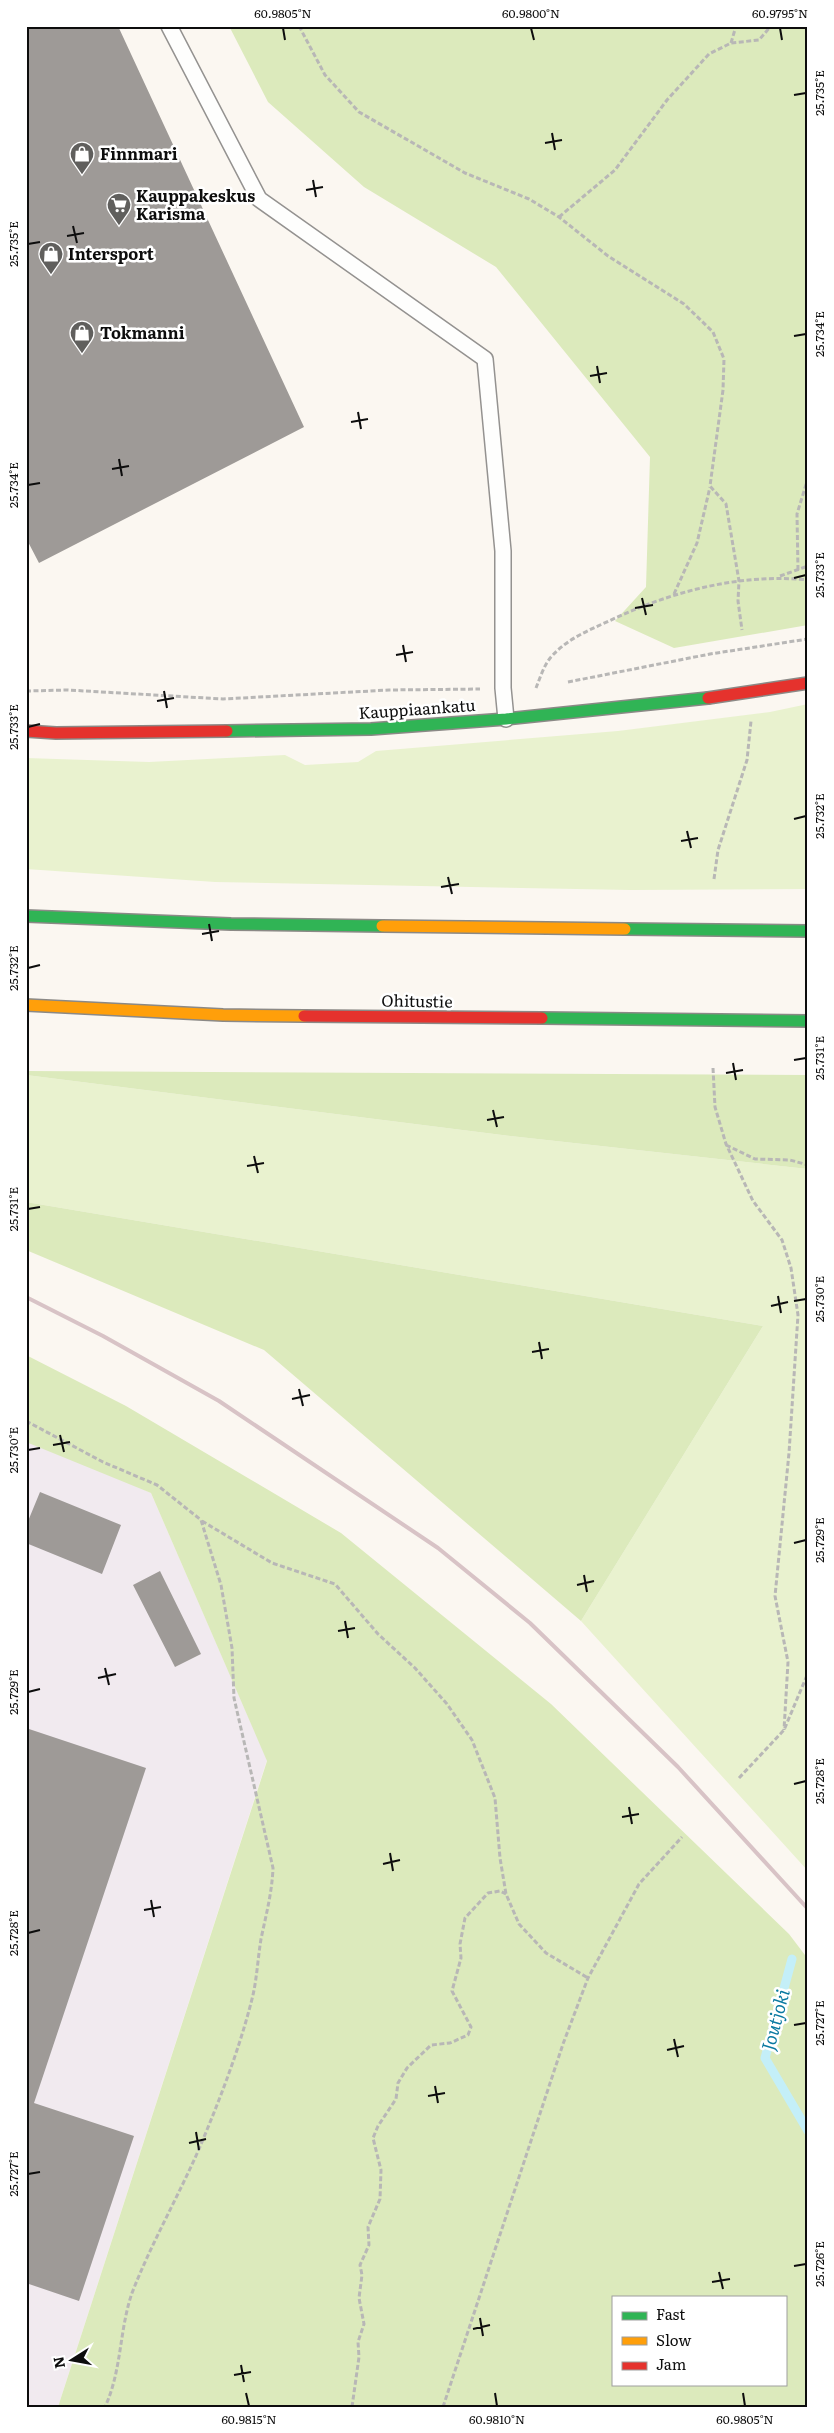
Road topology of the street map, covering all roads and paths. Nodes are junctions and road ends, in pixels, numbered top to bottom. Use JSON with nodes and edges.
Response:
{"nodes":[{"id":1,"x":169,"y":26,"type":"edge"},
{"id":2,"x":299,"y":26,"type":"edge"},
{"id":3,"x":736,"y":26,"type":"edge"},
{"id":4,"x":771,"y":26,"type":"edge"},
{"id":5,"x":731,"y":43,"type":"junction"},
{"id":6,"x":559,"y":217,"type":"junction"},
{"id":7,"x":808,"y":478,"type":"edge"},
{"id":8,"x":710,"y":486,"type":"junction"},
{"id":9,"x":808,"y":566,"type":"edge"},
{"id":10,"x":798,"y":570,"type":"junction"},
{"id":11,"x":778,"y":577,"type":"junction"},
{"id":12,"x":739,"y":580,"type":"junction"},
{"id":13,"x":808,"y":580,"type":"edge"},
{"id":14,"x":674,"y":595,"type":"junction"},
{"id":15,"x":742,"y":630,"type":"dead end"},
{"id":16,"x":808,"y":639,"type":"edge"},
{"id":17,"x":564,"y":682,"type":"dead end"},
{"id":18,"x":808,"y":683,"type":"edge"},
{"id":19,"x":545,"y":686,"type":"dead end"},
{"id":20,"x":503,"y":688,"type":"junction"},
{"id":21,"x":536,"y":688,"type":"junction"},
{"id":22,"x":26,"y":691,"type":"edge"},
{"id":23,"x":506,"y":719,"type":"junction"},
{"id":24,"x":751,"y":721,"type":"dead end"},
{"id":25,"x":26,"y":731,"type":"edge"},
{"id":26,"x":714,"y":879,"type":"dead end"},
{"id":27,"x":26,"y":916,"type":"edge"},
{"id":28,"x":808,"y":931,"type":"edge"},
{"id":29,"x":26,"y":1005,"type":"edge"},
{"id":30,"x":808,"y":1021,"type":"edge"},
{"id":31,"x":713,"y":1068,"type":"dead end"},
{"id":32,"x":726,"y":1144,"type":"junction"},
{"id":33,"x":808,"y":1165,"type":"edge"},
{"id":34,"x":26,"y":1421,"type":"edge"},
{"id":35,"x":201,"y":1520,"type":"junction"},
{"id":36,"x":808,"y":1672,"type":"edge"},
{"id":37,"x":784,"y":1730,"type":"junction"},
{"id":38,"x":739,"y":1778,"type":"dead end"},
{"id":39,"x":682,"y":1837,"type":"dead end"},
{"id":40,"x":506,"y":1894,"type":"junction"},
{"id":41,"x":588,"y":1978,"type":"junction"},
{"id":42,"x":105,"y":2407,"type":"edge"},
{"id":43,"x":352,"y":2407,"type":"edge"},
{"id":44,"x":443,"y":2407,"type":"edge"}],
"edges":[{"from":1,"to":20,"type":"lane"},
{"from":2,"to":6,"type":"path"},
{"from":3,"to":5,"type":"path"},
{"from":4,"to":5,"type":"path"},
{"from":5,"to":6,"type":"path"},
{"from":6,"to":8,"type":"path"},
{"from":7,"to":10,"type":"path"},
{"from":8,"to":12,"type":"path"},
{"from":8,"to":14,"type":"path"},
{"from":9,"to":10,"type":"path"},
{"from":10,"to":11,"type":"path"},
{"from":11,"to":12,"type":"path"},
{"from":11,"to":13,"type":"path"},
{"from":12,"to":14,"type":"path"},
{"from":12,"to":15,"type":"path"},
{"from":14,"to":21,"type":"path"},
{"from":16,"to":17,"type":"path"},
{"from":18,"to":23,"type":"main road","name":"Kauppiaankatu"},
{"from":19,"to":21,"type":"path"},
{"from":20,"to":21,"type":"path"},
{"from":20,"to":22,"type":"path"},
{"from":20,"to":23,"type":"lane"},
{"from":23,"to":25,"type":"main road","name":"Kauppiaankatu"},
{"from":24,"to":26,"type":"path"},
{"from":27,"to":28,"type":"main road"},
{"from":29,"to":30,"type":"main road","name":"Ohitustie"},
{"from":31,"to":32,"type":"path"},
{"from":32,"to":33,"type":"path"},
{"from":32,"to":37,"type":"path"},
{"from":34,"to":35,"type":"path"},
{"from":35,"to":40,"type":"path"},
{"from":35,"to":42,"type":"path"},
{"from":36,"to":37,"type":"path"},
{"from":37,"to":38,"type":"path"},
{"from":39,"to":41,"type":"path"},
{"from":40,"to":41,"type":"path"},
{"from":40,"to":43,"type":"path"},
{"from":41,"to":44,"type":"path"}]}
